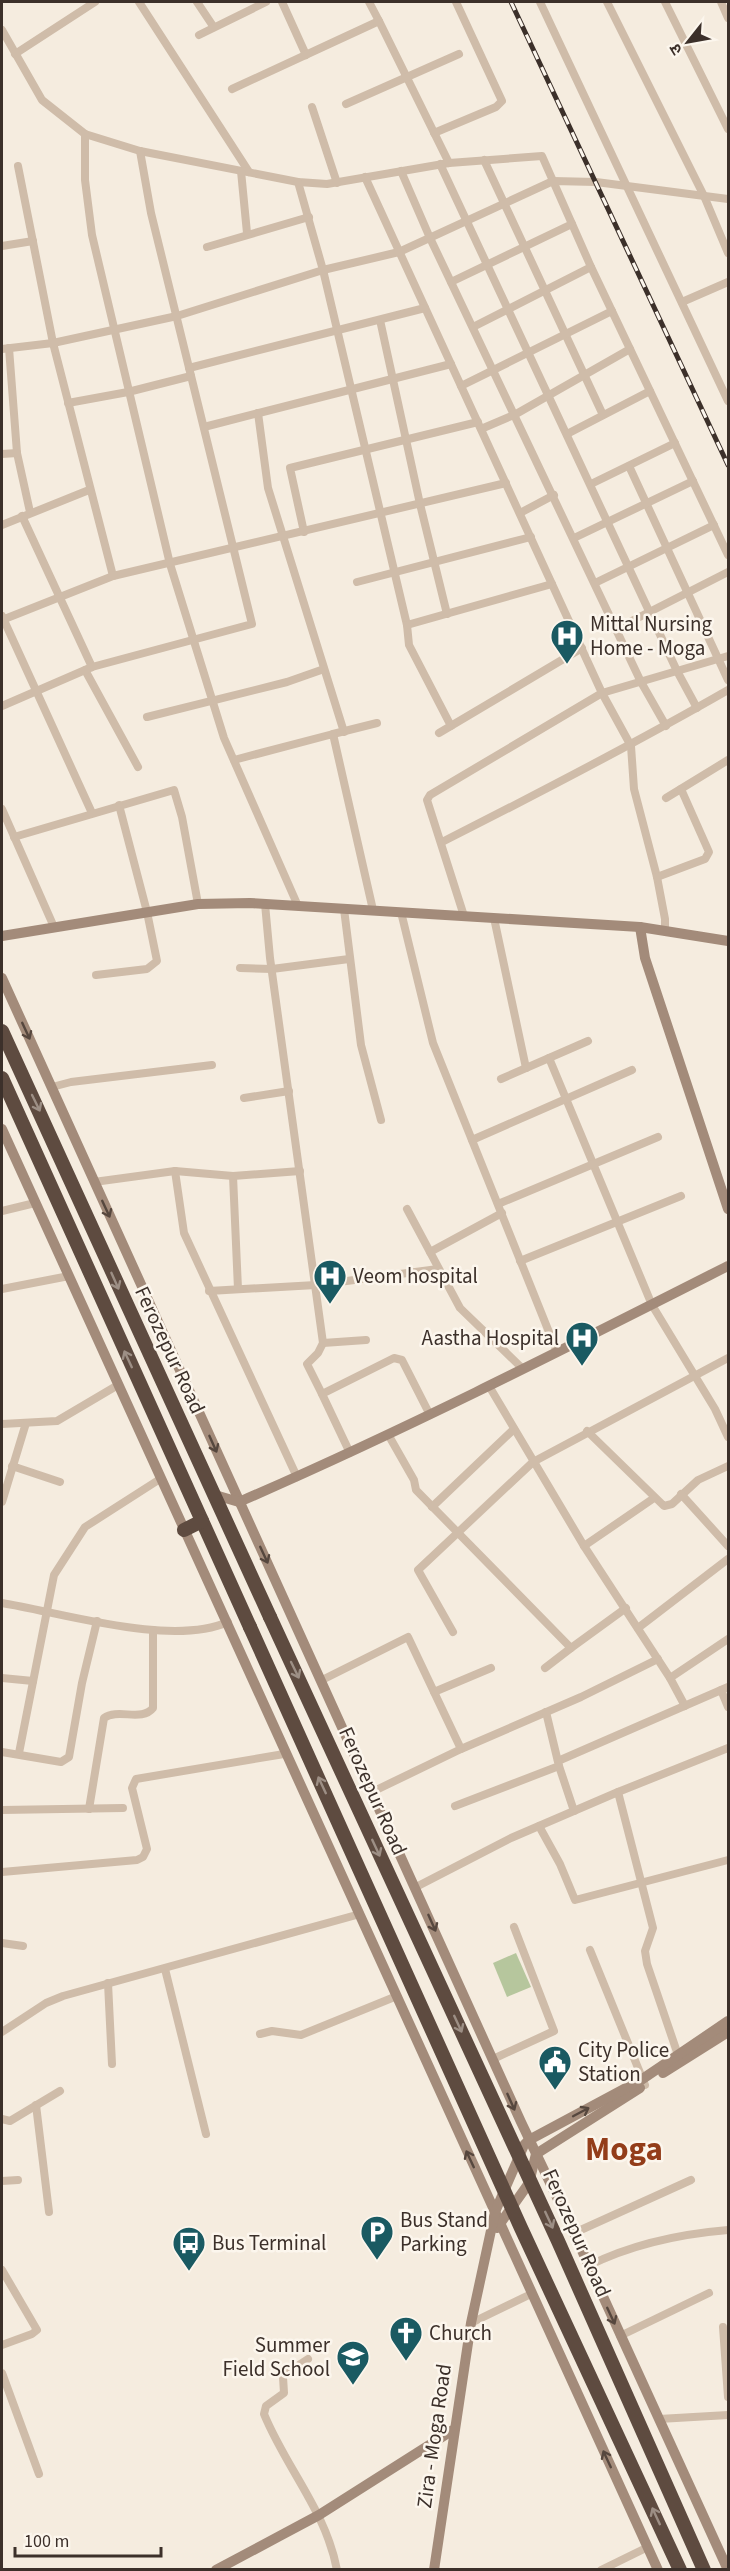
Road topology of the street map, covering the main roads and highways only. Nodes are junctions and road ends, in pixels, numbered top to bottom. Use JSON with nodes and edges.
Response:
{"nodes":[{"id":1,"x":2,"y":1031,"type":"edge"},
{"id":2,"x":2,"y":1078,"type":"edge"},
{"id":3,"x":202,"y":1521,"type":"junction"},
{"id":4,"x":184,"y":1530,"type":"road end"},
{"id":5,"x":680,"y":2570,"type":"edge"},
{"id":6,"x":704,"y":2570,"type":"edge"}],
"edges":[{"from":1,"to":6,"type":"highway","name":"Ferozepur Road","one_way":true,"bridge":true},
{"from":3,"to":2,"type":"highway","name":"Ferozepur Road","one_way":true},
{"from":3,"to":4,"type":"highway"},
{"from":5,"to":3,"type":"highway","name":"Ferozepur Road","one_way":true,"bridge":true}]}
